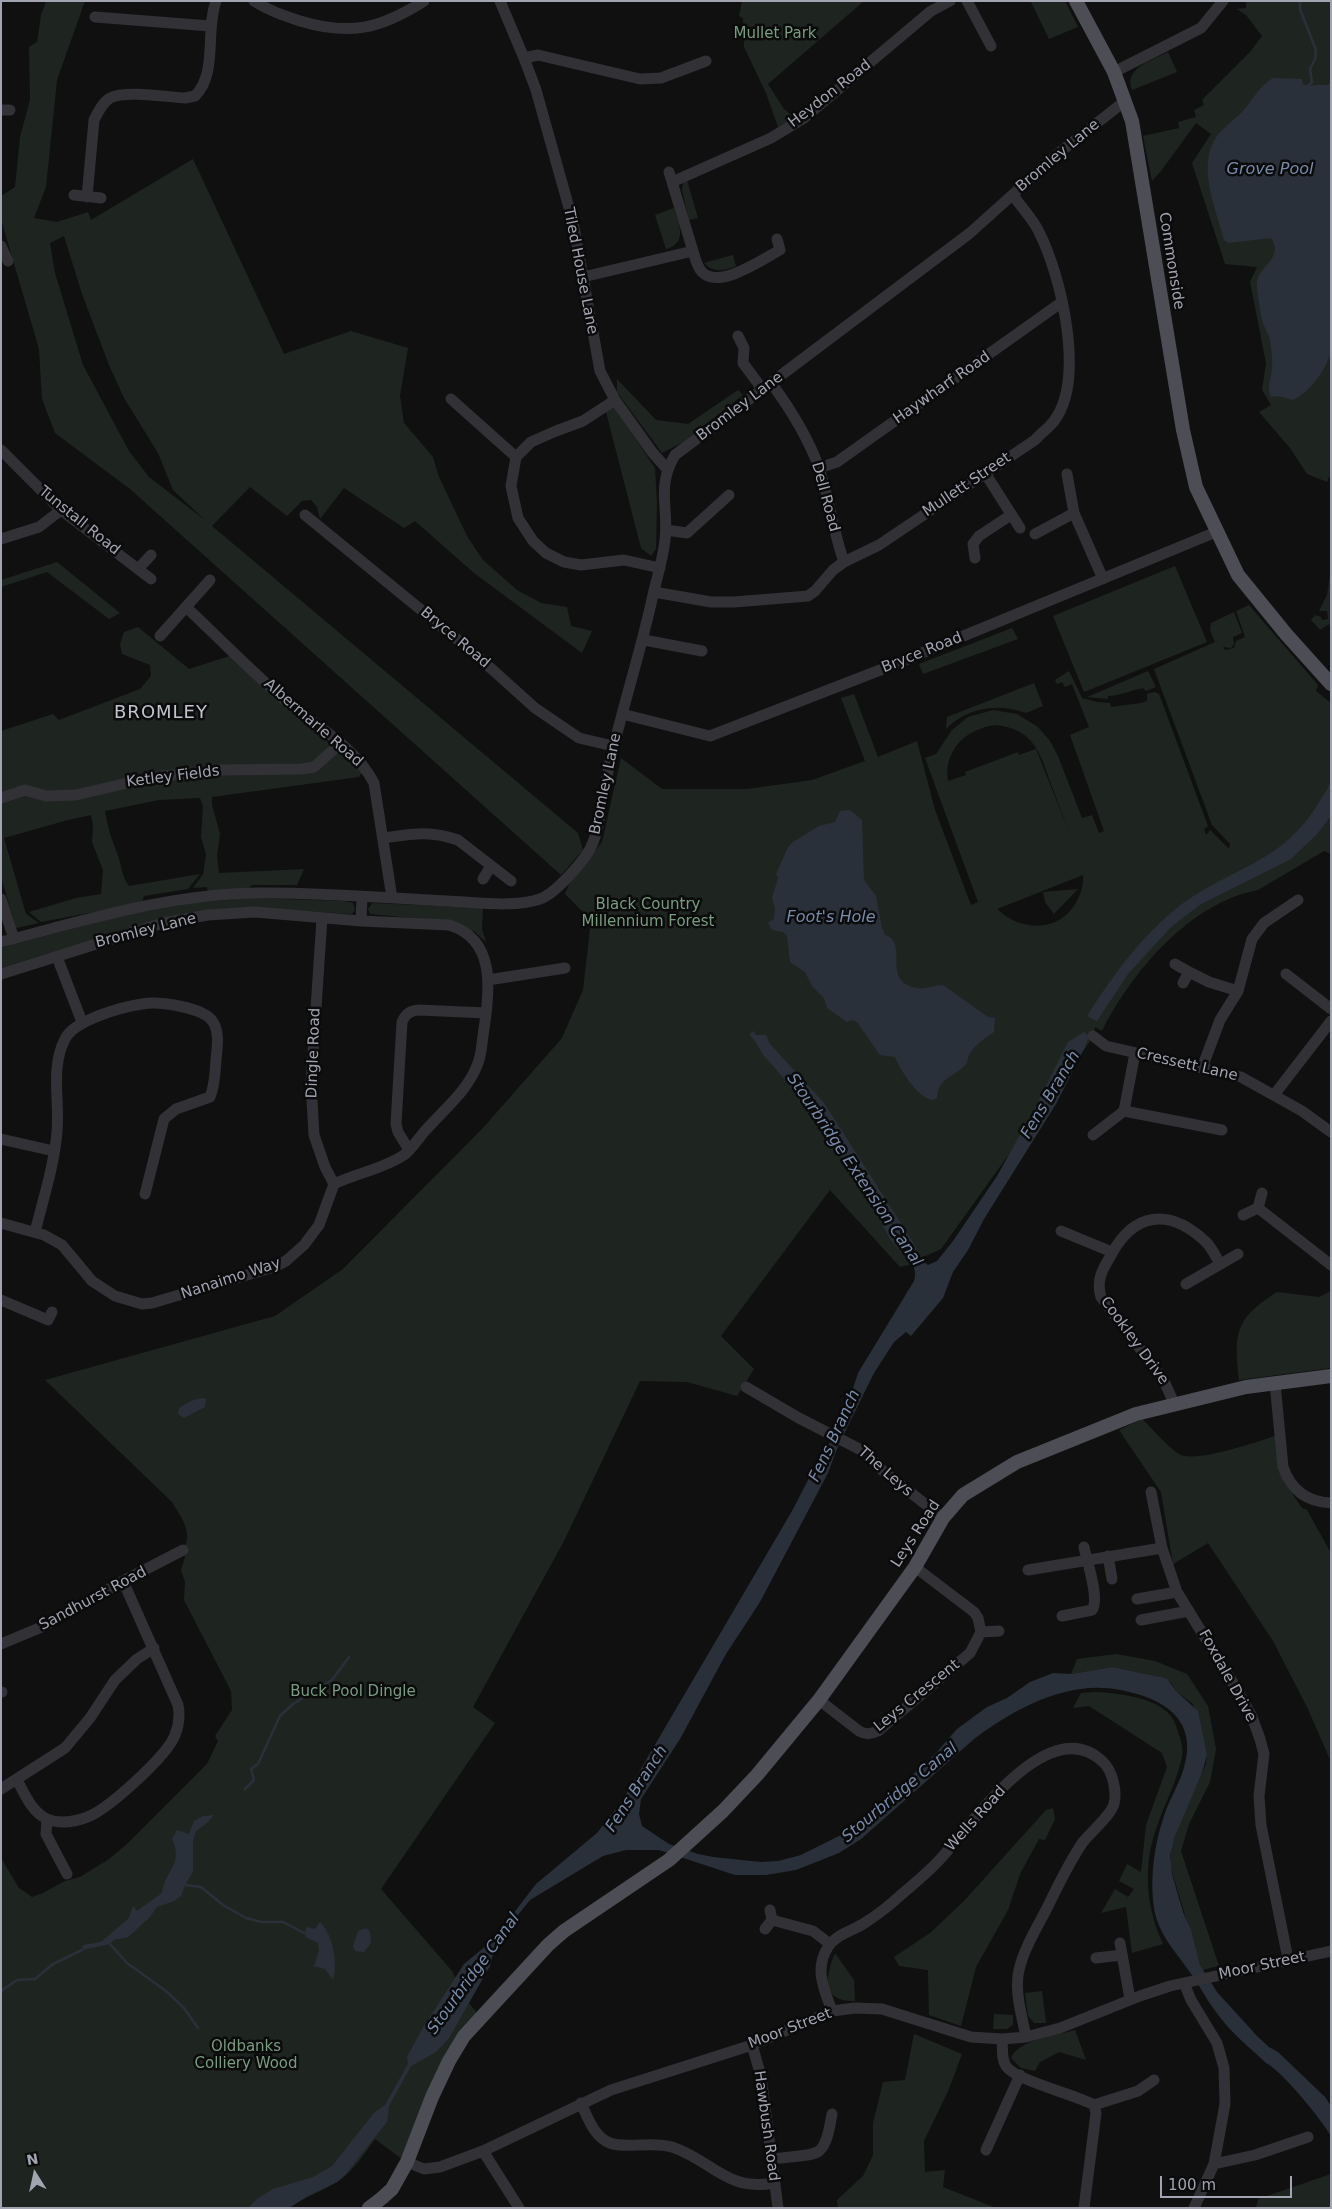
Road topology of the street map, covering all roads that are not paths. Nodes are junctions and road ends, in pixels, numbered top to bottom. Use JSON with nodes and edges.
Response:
{"nodes":[{"id":1,"x":216,"y":1,"type":"edge"},
{"id":2,"x":254,"y":1,"type":"edge"},
{"id":3,"x":424,"y":1,"type":"edge"},
{"id":4,"x":500,"y":1,"type":"edge"},
{"id":5,"x":950,"y":1,"type":"edge"},
{"id":6,"x":967,"y":1,"type":"edge"},
{"id":7,"x":1076,"y":1,"type":"edge"},
{"id":8,"x":1223,"y":1,"type":"edge"},
{"id":9,"x":273,"y":7,"type":"edge"},
{"id":10,"x":95,"y":17,"type":"dead end"},
{"id":11,"x":210,"y":26,"type":"junction"},
{"id":12,"x":991,"y":46,"type":"dead end"},
{"id":13,"x":524,"y":58,"type":"junction"},
{"id":14,"x":706,"y":61,"type":"dead end"},
{"id":15,"x":1114,"y":72,"type":"junction"},
{"id":16,"x":1125,"y":101,"type":"junction"},
{"id":17,"x":1013,"y":194,"type":"junction"},
{"id":18,"x":74,"y":195,"type":"dead end"},
{"id":19,"x":87,"y":197,"type":"junction"},
{"id":20,"x":100,"y":198,"type":"dead end"},
{"id":21,"x":777,"y":238,"type":"dead end"},
{"id":22,"x":1,"y":246,"type":"edge"},
{"id":23,"x":693,"y":251,"type":"junction"},
{"id":24,"x":8,"y":262,"type":"dead end"},
{"id":25,"x":583,"y":277,"type":"junction"},
{"id":26,"x":1062,"y":302,"type":"junction"},
{"id":27,"x":738,"y":336,"type":"dead end"},
{"id":28,"x":767,"y":387,"type":"junction"},
{"id":29,"x":451,"y":399,"type":"dead end"},
{"id":30,"x":615,"y":400,"type":"junction"},
{"id":31,"x":1,"y":450,"type":"edge"},
{"id":32,"x":516,"y":457,"type":"junction"},
{"id":33,"x":819,"y":468,"type":"junction"},
{"id":34,"x":667,"y":469,"type":"junction"},
{"id":35,"x":985,"y":473,"type":"junction"},
{"id":36,"x":1067,"y":474,"type":"dead end"},
{"id":37,"x":728,"y":495,"type":"dead end"},
{"id":38,"x":61,"y":510,"type":"junction"},
{"id":39,"x":1074,"y":513,"type":"junction"},
{"id":40,"x":305,"y":515,"type":"dead end"},
{"id":41,"x":1012,"y":515,"type":"junction"},
{"id":42,"x":1020,"y":528,"type":"dead end"},
{"id":43,"x":666,"y":530,"type":"junction"},
{"id":44,"x":1216,"y":532,"type":"junction"},
{"id":45,"x":1035,"y":534,"type":"dead end"},
{"id":46,"x":1,"y":539,"type":"edge"},
{"id":47,"x":151,"y":555,"type":"dead end"},
{"id":48,"x":1231,"y":557,"type":"junction"},
{"id":49,"x":975,"y":558,"type":"dead end"},
{"id":50,"x":844,"y":562,"type":"junction"},
{"id":51,"x":660,"y":568,"type":"junction"},
{"id":52,"x":138,"y":569,"type":"junction"},
{"id":53,"x":151,"y":579,"type":"dead end"},
{"id":54,"x":210,"y":580,"type":"dead end"},
{"id":55,"x":1103,"y":580,"type":"junction"},
{"id":56,"x":654,"y":592,"type":"junction"},
{"id":57,"x":186,"y":607,"type":"junction"},
{"id":58,"x":160,"y":636,"type":"dead end"},
{"id":59,"x":644,"y":640,"type":"junction"},
{"id":60,"x":702,"y":651,"type":"dead end"},
{"id":61,"x":1331,"y":672,"type":"edge"},
{"id":62,"x":1331,"y":684,"type":"edge"},
{"id":63,"x":622,"y":714,"type":"junction"},
{"id":64,"x":340,"y":744,"type":"junction"},
{"id":65,"x":612,"y":746,"type":"junction"},
{"id":66,"x":1,"y":798,"type":"edge"},
{"id":67,"x":383,"y":838,"type":"junction"},
{"id":68,"x":491,"y":866,"type":"junction"},
{"id":69,"x":483,"y":879,"type":"dead end"},
{"id":70,"x":511,"y":881,"type":"dead end"},
{"id":71,"x":362,"y":897,"type":"junction"},
{"id":72,"x":392,"y":898,"type":"junction"},
{"id":73,"x":1,"y":899,"type":"edge"},
{"id":74,"x":1298,"y":900,"type":"dead end"},
{"id":75,"x":322,"y":918,"type":"junction"},
{"id":76,"x":361,"y":921,"type":"junction"},
{"id":77,"x":14,"y":939,"type":"junction"},
{"id":78,"x":1,"y":942,"type":"edge"},
{"id":79,"x":57,"y":957,"type":"junction"},
{"id":80,"x":1175,"y":964,"type":"dead end"},
{"id":81,"x":565,"y":968,"type":"dead end"},
{"id":82,"x":1190,"y":972,"type":"junction"},
{"id":83,"x":1,"y":974,"type":"edge"},
{"id":84,"x":1286,"y":974,"type":"dead end"},
{"id":85,"x":488,"y":980,"type":"junction"},
{"id":86,"x":1183,"y":983,"type":"dead end"},
{"id":87,"x":1238,"y":991,"type":"junction"},
{"id":88,"x":1331,"y":1009,"type":"edge"},
{"id":89,"x":486,"y":1013,"type":"junction"},
{"id":90,"x":1331,"y":1020,"type":"edge"},
{"id":91,"x":82,"y":1022,"type":"junction"},
{"id":92,"x":1093,"y":1036,"type":"dead end"},
{"id":93,"x":1136,"y":1053,"type":"junction"},
{"id":94,"x":1202,"y":1068,"type":"junction"},
{"id":95,"x":1274,"y":1095,"type":"junction"},
{"id":96,"x":1124,"y":1112,"type":"junction"},
{"id":97,"x":1222,"y":1130,"type":"dead end"},
{"id":98,"x":1331,"y":1132,"type":"edge"},
{"id":99,"x":1092,"y":1135,"type":"dead end"},
{"id":100,"x":1,"y":1139,"type":"edge"},
{"id":101,"x":409,"y":1150,"type":"junction"},
{"id":102,"x":54,"y":1151,"type":"junction"},
{"id":103,"x":334,"y":1184,"type":"junction"},
{"id":104,"x":1262,"y":1193,"type":"dead end"},
{"id":105,"x":145,"y":1194,"type":"dead end"},
{"id":106,"x":1258,"y":1208,"type":"junction"},
{"id":107,"x":1243,"y":1215,"type":"dead end"},
{"id":108,"x":2,"y":1224,"type":"edge"},
{"id":109,"x":1061,"y":1231,"type":"dead end"},
{"id":110,"x":35,"y":1232,"type":"junction"},
{"id":111,"x":1112,"y":1252,"type":"junction"},
{"id":112,"x":1238,"y":1254,"type":"dead end"},
{"id":113,"x":1220,"y":1264,"type":"junction"},
{"id":114,"x":1331,"y":1265,"type":"edge"},
{"id":115,"x":1186,"y":1284,"type":"dead end"},
{"id":116,"x":1,"y":1300,"type":"edge"},
{"id":117,"x":48,"y":1321,"type":"dead end"},
{"id":118,"x":1331,"y":1376,"type":"edge"},
{"id":119,"x":1274,"y":1383,"type":"junction"},
{"id":120,"x":746,"y":1387,"type":"dead end"},
{"id":121,"x":1174,"y":1404,"type":"junction"},
{"id":122,"x":1148,"y":1499,"type":"dead end"},
{"id":123,"x":1331,"y":1503,"type":"edge"},
{"id":124,"x":942,"y":1518,"type":"junction"},
{"id":125,"x":1084,"y":1547,"type":"dead end"},
{"id":126,"x":1162,"y":1548,"type":"junction"},
{"id":127,"x":183,"y":1550,"type":"dead end"},
{"id":128,"x":1108,"y":1556,"type":"junction"},
{"id":129,"x":1086,"y":1560,"type":"junction"},
{"id":130,"x":915,"y":1567,"type":"junction"},
{"id":131,"x":1028,"y":1570,"type":"dead end"},
{"id":132,"x":1112,"y":1579,"type":"dead end"},
{"id":133,"x":123,"y":1581,"type":"junction"},
{"id":134,"x":1177,"y":1592,"type":"junction"},
{"id":135,"x":1137,"y":1599,"type":"dead end"},
{"id":136,"x":1189,"y":1611,"type":"junction"},
{"id":137,"x":1062,"y":1616,"type":"dead end"},
{"id":138,"x":1141,"y":1620,"type":"dead end"},
{"id":139,"x":999,"y":1631,"type":"dead end"},
{"id":140,"x":981,"y":1632,"type":"junction"},
{"id":141,"x":1,"y":1644,"type":"edge"},
{"id":142,"x":154,"y":1648,"type":"junction"},
{"id":143,"x":819,"y":1700,"type":"junction"},
{"id":144,"x":17,"y":1780,"type":"junction"},
{"id":145,"x":1,"y":1789,"type":"edge"},
{"id":146,"x":47,"y":1819,"type":"junction"},
{"id":147,"x":68,"y":1869,"type":"dead end"},
{"id":148,"x":769,"y":1920,"type":"dead end"},
{"id":149,"x":830,"y":1944,"type":"junction"},
{"id":150,"x":1331,"y":1951,"type":"edge"},
{"id":151,"x":1096,"y":1958,"type":"dead end"},
{"id":152,"x":1288,"y":1959,"type":"junction"},
{"id":153,"x":1189,"y":1981,"type":"junction"},
{"id":154,"x":1130,"y":2000,"type":"junction"},
{"id":155,"x":832,"y":2011,"type":"junction"},
{"id":156,"x":1026,"y":2037,"type":"junction"},
{"id":157,"x":1002,"y":2039,"type":"junction"},
{"id":158,"x":752,"y":2045,"type":"junction"},
{"id":159,"x":1020,"y":2075,"type":"junction"},
{"id":160,"x":1154,"y":2080,"type":"dead end"},
{"id":161,"x":581,"y":2104,"type":"junction"},
{"id":162,"x":1094,"y":2105,"type":"junction"},
{"id":163,"x":832,"y":2114,"type":"dead end"},
{"id":164,"x":1308,"y":2137,"type":"dead end"},
{"id":165,"x":482,"y":2150,"type":"junction"},
{"id":166,"x":986,"y":2150,"type":"dead end"},
{"id":167,"x":772,"y":2159,"type":"junction"},
{"id":168,"x":407,"y":2162,"type":"junction"},
{"id":169,"x":1214,"y":2164,"type":"junction"},
{"id":170,"x":775,"y":2182,"type":"junction"},
{"id":171,"x":369,"y":2208,"type":"edge"},
{"id":172,"x":519,"y":2208,"type":"edge"},
{"id":173,"x":778,"y":2208,"type":"edge"},
{"id":174,"x":1084,"y":2208,"type":"edge"},
{"id":175,"x":1194,"y":2208,"type":"edge"}],
"edges":[{"from":1,"to":11,"type":"street"},
{"from":2,"to":9,"type":"street"},
{"from":3,"to":9,"type":"street"},
{"from":4,"to":13,"type":"street","name":"Tiled House Lane"},
{"from":5,"to":23,"type":"street","name":"Heydon Road"},
{"from":6,"to":12,"type":"street"},
{"from":7,"to":15,"type":"main road","name":"Commonside"},
{"from":8,"to":15,"type":"street"},
{"from":10,"to":11,"type":"street"},
{"from":11,"to":19,"type":"street"},
{"from":13,"to":14,"type":"street"},
{"from":13,"to":25,"type":"street","name":"Tiled House Lane"},
{"from":15,"to":16,"type":"main road","name":"Commonside"},
{"from":16,"to":17,"type":"street","name":"Bromley Lane"},
{"from":16,"to":44,"type":"main road","name":"Commonside"},
{"from":17,"to":26,"type":"street","name":"Mullett Street"},
{"from":17,"to":28,"type":"street","name":"Bromley Lane"},
{"from":18,"to":19,"type":"street"},
{"from":19,"to":20,"type":"street"},
{"from":21,"to":23,"type":"street","name":"Heydon Road"},
{"from":22,"to":24,"type":"street"},
{"from":23,"to":25,"type":"street"},
{"from":25,"to":30,"type":"street","name":"Tiled House Lane"},
{"from":26,"to":33,"type":"street","name":"Haywharf Road"},
{"from":26,"to":35,"type":"street","name":"Mullett Street"},
{"from":27,"to":28,"type":"street","name":"Dell Road"},
{"from":28,"to":33,"type":"street","name":"Dell Road"},
{"from":28,"to":34,"type":"street","name":"Bromley Lane"},
{"from":29,"to":32,"type":"street"},
{"from":30,"to":32,"type":"street"},
{"from":30,"to":34,"type":"street","name":"Tiled House Lane"},
{"from":31,"to":38,"type":"street","name":"Tunstall Road"},
{"from":32,"to":51,"type":"street"},
{"from":33,"to":50,"type":"street","name":"Dell Road"},
{"from":34,"to":43,"type":"street","name":"Bromley Lane"},
{"from":35,"to":41,"type":"street"},
{"from":35,"to":50,"type":"street","name":"Mullett Street"},
{"from":36,"to":39,"type":"street"},
{"from":37,"to":43,"type":"street"},
{"from":38,"to":46,"type":"street"},
{"from":38,"to":52,"type":"street","name":"Tunstall Road"},
{"from":39,"to":45,"type":"street"},
{"from":39,"to":55,"type":"street"},
{"from":40,"to":65,"type":"street","name":"Bryce Road"},
{"from":41,"to":42,"type":"street"},
{"from":41,"to":49,"type":"street"},
{"from":43,"to":51,"type":"street","name":"Bromley Lane"},
{"from":44,"to":48,"type":"main road","name":"Commonside"},
{"from":44,"to":55,"type":"street","name":"Bryce Road"},
{"from":47,"to":52,"type":"street"},
{"from":48,"to":61,"type":"main road"},
{"from":48,"to":62,"type":"main road"},
{"from":50,"to":56,"type":"street","name":"Mullett Street"},
{"from":51,"to":56,"type":"street","name":"Bromley Lane"},
{"from":52,"to":53,"type":"street","name":"Tunstall Road"},
{"from":54,"to":57,"type":"street"},
{"from":55,"to":63,"type":"street","name":"Bryce Road"},
{"from":56,"to":59,"type":"street","name":"Bromley Lane"},
{"from":57,"to":58,"type":"street"},
{"from":57,"to":64,"type":"street","name":"Albermarle Road"},
{"from":59,"to":60,"type":"street"},
{"from":59,"to":63,"type":"street","name":"Bromley Lane"},
{"from":63,"to":65,"type":"street","name":"Bromley Lane"},
{"from":64,"to":66,"type":"street","name":"Ketley Fields"},
{"from":64,"to":67,"type":"street","name":"Albermarle Road"},
{"from":65,"to":72,"type":"street","name":"Bromley Lane"},
{"from":67,"to":68,"type":"street"},
{"from":67,"to":72,"type":"street","name":"Albermarle Road"},
{"from":68,"to":69,"type":"street"},
{"from":68,"to":70,"type":"street"},
{"from":71,"to":72,"type":"street","name":"Bromley Lane"},
{"from":71,"to":76,"type":"street"},
{"from":71,"to":77,"type":"street","name":"Bromley Lane"},
{"from":73,"to":77,"type":"street"},
{"from":74,"to":87,"type":"street"},
{"from":75,"to":76,"type":"street","name":"Bromley Lane"},
{"from":75,"to":79,"type":"street","name":"Bromley Lane"},
{"from":75,"to":103,"type":"street","name":"Dingle Road"},
{"from":76,"to":85,"type":"street"},
{"from":77,"to":78,"type":"street","name":"Bromley Lane"},
{"from":79,"to":83,"type":"street","name":"Bromley Lane"},
{"from":79,"to":91,"type":"street"},
{"from":80,"to":82,"type":"street"},
{"from":81,"to":85,"type":"street"},
{"from":82,"to":86,"type":"street"},
{"from":82,"to":87,"type":"street"},
{"from":84,"to":88,"type":"street"},
{"from":85,"to":89,"type":"street"},
{"from":87,"to":94,"type":"street"},
{"from":89,"to":101,"type":"street"},
{"from":89,"to":101,"type":"street"},
{"from":90,"to":95,"type":"street"},
{"from":91,"to":102,"type":"street"},
{"from":91,"to":105,"type":"street"},
{"from":92,"to":93,"type":"street","name":"Cressett Lane"},
{"from":93,"to":94,"type":"street","name":"Cressett Lane"},
{"from":93,"to":96,"type":"street"},
{"from":94,"to":95,"type":"street","name":"Cressett Lane"},
{"from":95,"to":98,"type":"street","name":"Cressett Lane"},
{"from":96,"to":97,"type":"street"},
{"from":96,"to":99,"type":"street"},
{"from":100,"to":102,"type":"street"},
{"from":101,"to":103,"type":"street"},
{"from":102,"to":110,"type":"street"},
{"from":103,"to":110,"type":"street","name":"Nanaimo Way"},
{"from":104,"to":106,"type":"street"},
{"from":106,"to":107,"type":"street"},
{"from":106,"to":114,"type":"street"},
{"from":108,"to":110,"type":"street","name":"Nanaimo Way"},
{"from":109,"to":111,"type":"street"},
{"from":111,"to":113,"type":"street","name":"Cookley Drive"},
{"from":111,"to":121,"type":"street","name":"Cookley Drive"},
{"from":112,"to":113,"type":"street"},
{"from":113,"to":115,"type":"street"},
{"from":116,"to":117,"type":"street"},
{"from":118,"to":119,"type":"main road","name":"Leys Road"},
{"from":119,"to":121,"type":"main road","name":"Leys Road"},
{"from":119,"to":123,"type":"street"},
{"from":120,"to":124,"type":"street","name":"The Leys"},
{"from":121,"to":124,"type":"main road","name":"Leys Road"},
{"from":122,"to":126,"type":"street","name":"Foxdale Drive"},
{"from":124,"to":130,"type":"main road","name":"Leys Road"},
{"from":125,"to":129,"type":"street"},
{"from":126,"to":128,"type":"street"},
{"from":126,"to":134,"type":"street","name":"Foxdale Drive"},
{"from":127,"to":133,"type":"street","name":"Sandhurst Road"},
{"from":128,"to":129,"type":"street"},
{"from":128,"to":132,"type":"street"},
{"from":129,"to":131,"type":"street"},
{"from":129,"to":137,"type":"street"},
{"from":130,"to":140,"type":"street"},
{"from":130,"to":143,"type":"main road","name":"Leys Road"},
{"from":133,"to":141,"type":"street","name":"Sandhurst Road"},
{"from":133,"to":142,"type":"street"},
{"from":134,"to":135,"type":"street"},
{"from":134,"to":136,"type":"street","name":"Foxdale Drive"},
{"from":136,"to":138,"type":"street"},
{"from":136,"to":152,"type":"street","name":"Foxdale Drive"},
{"from":139,"to":140,"type":"street"},
{"from":140,"to":143,"type":"street","name":"Leys Crescent"},
{"from":142,"to":144,"type":"street"},
{"from":142,"to":146,"type":"street"},
{"from":143,"to":168,"type":"main road","name":"Leys Road"},
{"from":144,"to":145,"type":"street"},
{"from":144,"to":146,"type":"street"},
{"from":146,"to":147,"type":"street"},
{"from":148,"to":149,"type":"street"},
{"from":149,"to":155,"type":"street"},
{"from":149,"to":156,"type":"street","name":"Wells Road"},
{"from":150,"to":152,"type":"street","name":"Moor Street"},
{"from":151,"to":154,"type":"street"},
{"from":152,"to":153,"type":"street","name":"Moor Street"},
{"from":153,"to":154,"type":"street","name":"Moor Street"},
{"from":153,"to":169,"type":"street"},
{"from":154,"to":156,"type":"street","name":"Moor Street"},
{"from":155,"to":157,"type":"street","name":"Moor Street"},
{"from":155,"to":158,"type":"street","name":"Moor Street"},
{"from":156,"to":157,"type":"street","name":"Moor Street"},
{"from":157,"to":159,"type":"street"},
{"from":158,"to":161,"type":"street","name":"Moor Street"},
{"from":158,"to":167,"type":"street","name":"Hawbush Road"},
{"from":159,"to":162,"type":"street"},
{"from":159,"to":166,"type":"street"},
{"from":160,"to":162,"type":"street"},
{"from":161,"to":165,"type":"street","name":"Moor Street"},
{"from":161,"to":170,"type":"street"},
{"from":162,"to":174,"type":"street"},
{"from":163,"to":167,"type":"street"},
{"from":164,"to":169,"type":"street"},
{"from":165,"to":168,"type":"street","name":"Moor Street"},
{"from":165,"to":172,"type":"street"},
{"from":167,"to":170,"type":"street","name":"Hawbush Road"},
{"from":168,"to":171,"type":"main road","name":"Leys Road"},
{"from":169,"to":175,"type":"street"},
{"from":170,"to":173,"type":"street","name":"Hawbush Road"}]}
